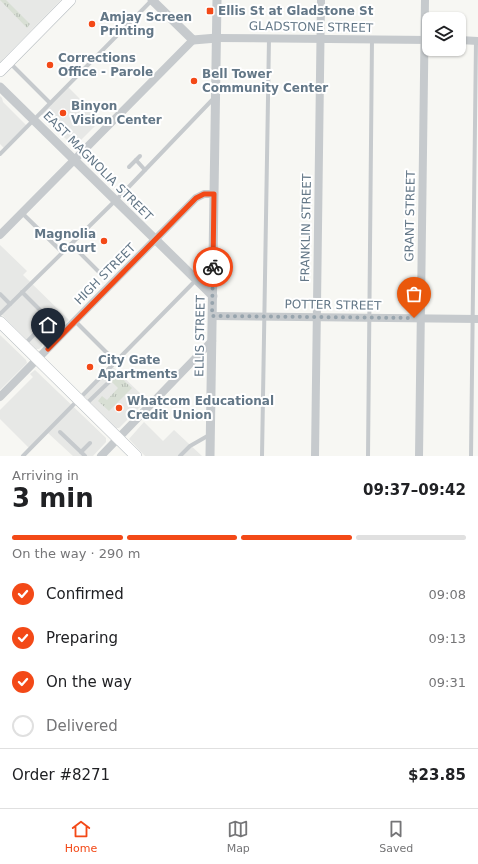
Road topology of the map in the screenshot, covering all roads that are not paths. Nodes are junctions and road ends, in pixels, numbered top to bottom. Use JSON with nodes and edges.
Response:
{"nodes":[{"id":1,"x":70,"y":0,"type":"edge"},
{"id":2,"x":217,"y":0,"type":"edge"},
{"id":3,"x":321,"y":0,"type":"edge"},
{"id":4,"x":425,"y":0,"type":"edge"},
{"id":5,"x":156,"y":2,"type":"edge"},
{"id":6,"x":426,"y":12,"type":"edge"},
{"id":7,"x":217,"y":38,"type":"junction"},
{"id":8,"x":269,"y":38,"type":"junction"},
{"id":9,"x":320,"y":39,"type":"junction"},
{"id":10,"x":193,"y":40,"type":"junction"},
{"id":11,"x":372,"y":40,"type":"junction"},
{"id":12,"x":422,"y":40,"type":"edge"},
{"id":13,"x":466,"y":40,"type":"edge"},
{"id":14,"x":477,"y":41,"type":"edge"},
{"id":15,"x":427,"y":56,"type":"edge"},
{"id":16,"x":9,"y":62,"type":"junction"},
{"id":17,"x":0,"y":71,"type":"edge"},
{"id":18,"x":0,"y":87,"type":"edge"},
{"id":19,"x":216,"y":96,"type":"junction"},
{"id":20,"x":50,"y":103,"type":"junction"},
{"id":21,"x":33,"y":120,"type":"junction"},
{"id":22,"x":0,"y":154,"type":"edge"},
{"id":23,"x":140,"y":156,"type":"dead end"},
{"id":24,"x":74,"y":160,"type":"junction"},
{"id":25,"x":136,"y":160,"type":"junction"},
{"id":26,"x":129,"y":167,"type":"dead end"},
{"id":27,"x":145,"y":170,"type":"junction"},
{"id":28,"x":214,"y":194,"type":"junction"},
{"id":29,"x":115,"y":200,"type":"junction"},
{"id":30,"x":22,"y":213,"type":"junction"},
{"id":31,"x":0,"y":236,"type":"edge"},
{"id":32,"x":155,"y":240,"type":"junction"},
{"id":33,"x":71,"y":244,"type":"junction"},
{"id":34,"x":62,"y":252,"type":"junction"},
{"id":35,"x":100,"y":272,"type":"dead end"},
{"id":36,"x":196,"y":280,"type":"junction"},
{"id":37,"x":22,"y":292,"type":"junction"},
{"id":38,"x":0,"y":294,"type":"edge"},
{"id":39,"x":213,"y":296,"type":"junction"},
{"id":40,"x":10,"y":304,"type":"junction"},
{"id":41,"x":0,"y":314,"type":"edge"},
{"id":42,"x":212,"y":316,"type":"junction"},
{"id":43,"x":264,"y":316,"type":"junction"},
{"id":44,"x":317,"y":317,"type":"junction"},
{"id":45,"x":369,"y":318,"type":"junction"},
{"id":46,"x":421,"y":318,"type":"junction"},
{"id":47,"x":475,"y":319,"type":"edge"},
{"id":48,"x":75,"y":321,"type":"junction"},
{"id":49,"x":0,"y":322,"type":"edge"},
{"id":50,"x":472,"y":337,"type":"junction"},
{"id":51,"x":478,"y":337,"type":"edge"},
{"id":52,"x":212,"y":341,"type":"junction"},
{"id":53,"x":23,"y":345,"type":"junction"},
{"id":54,"x":38,"y":359,"type":"junction"},
{"id":55,"x":116,"y":362,"type":"junction"},
{"id":56,"x":109,"y":382,"type":"dead end"},
{"id":57,"x":0,"y":397,"type":"edge"},
{"id":58,"x":82,"y":403,"type":"junction"},
{"id":59,"x":60,"y":432,"type":"dead end"},
{"id":60,"x":211,"y":434,"type":"junction"},
{"id":61,"x":119,"y":438,"type":"junction"},
{"id":62,"x":90,"y":443,"type":"dead end"},
{"id":63,"x":81,"y":452,"type":"junction"},
{"id":64,"x":23,"y":456,"type":"edge"},
{"id":65,"x":85,"y":456,"type":"edge"},
{"id":66,"x":102,"y":456,"type":"edge"},
{"id":67,"x":136,"y":456,"type":"edge"},
{"id":68,"x":180,"y":456,"type":"edge"},
{"id":69,"x":210,"y":456,"type":"edge"},
{"id":70,"x":262,"y":456,"type":"edge"},
{"id":71,"x":315,"y":456,"type":"edge"},
{"id":72,"x":368,"y":456,"type":"edge"},
{"id":73,"x":419,"y":456,"type":"edge"},
{"id":74,"x":470,"y":456,"type":"edge"}],
"edges":[{"from":1,"to":16,"type":"main road"},
{"from":2,"to":7,"type":"street","name":"ELLIS STREET"},
{"from":3,"to":9,"type":"street","name":"FRANKLIN STREET"},
{"from":4,"to":6,"type":"street","name":"GRANT STREET"},
{"from":5,"to":10,"type":"street"},
{"from":5,"to":20,"type":"lane"},
{"from":7,"to":8,"type":"street","name":"GLADSTONE STREET"},
{"from":7,"to":10,"type":"street","name":"GLADSTONE STREET"},
{"from":7,"to":19,"type":"street","name":"ELLIS STREET"},
{"from":8,"to":9,"type":"street","name":"GLADSTONE STREET"},
{"from":8,"to":43,"type":"lane"},
{"from":9,"to":11,"type":"street","name":"GLADSTONE STREET"},
{"from":9,"to":44,"type":"street","name":"FRANKLIN STREET"},
{"from":10,"to":24,"type":"street"},
{"from":11,"to":12,"type":"street","name":"GLADSTONE STREET"},
{"from":11,"to":45,"type":"lane"},
{"from":13,"to":14,"type":"street"},
{"from":14,"to":47,"type":"lane"},
{"from":15,"to":46,"type":"street","name":"GRANT STREET"},
{"from":16,"to":17,"type":"main road"},
{"from":16,"to":20,"type":"lane"},
{"from":18,"to":21,"type":"street","name":"EAST MAGNOLIA STREET"},
{"from":19,"to":27,"type":"lane"},
{"from":19,"to":28,"type":"street","name":"ELLIS STREET"},
{"from":20,"to":21,"type":"lane"},
{"from":21,"to":22,"type":"lane"},
{"from":21,"to":24,"type":"street","name":"EAST MAGNOLIA STREET"},
{"from":23,"to":25,"type":"lane"},
{"from":24,"to":29,"type":"street","name":"EAST MAGNOLIA STREET"},
{"from":24,"to":30,"type":"street"},
{"from":25,"to":26,"type":"lane"},
{"from":25,"to":27,"type":"lane"},
{"from":27,"to":29,"type":"lane"},
{"from":28,"to":32,"type":"street","name":"HIGH STREET"},
{"from":28,"to":39,"type":"street","name":"ELLIS STREET"},
{"from":29,"to":32,"type":"street","name":"EAST MAGNOLIA STREET"},
{"from":29,"to":33,"type":"lane"},
{"from":30,"to":31,"type":"street"},
{"from":30,"to":34,"type":"lane"},
{"from":32,"to":36,"type":"street","name":"EAST MAGNOLIA STREET"},
{"from":32,"to":48,"type":"street","name":"HIGH STREET"},
{"from":33,"to":34,"type":"lane"},
{"from":33,"to":35,"type":"lane"},
{"from":34,"to":37,"type":"lane"},
{"from":36,"to":39,"type":"street","name":"EAST MAGNOLIA STREET"},
{"from":36,"to":55,"type":"lane"},
{"from":37,"to":40,"type":"lane"},
{"from":37,"to":53,"type":"lane"},
{"from":38,"to":40,"type":"lane"},
{"from":39,"to":42,"type":"street","name":"ELLIS STREET"},
{"from":40,"to":41,"type":"lane"},
{"from":42,"to":43,"type":"street","name":"POTTER STREET"},
{"from":42,"to":52,"type":"street","name":"ELLIS STREET"},
{"from":43,"to":44,"type":"street","name":"POTTER STREET"},
{"from":43,"to":70,"type":"lane"},
{"from":44,"to":45,"type":"street","name":"POTTER STREET"},
{"from":44,"to":71,"type":"street","name":"FRANKLIN STREET"},
{"from":45,"to":46,"type":"street","name":"POTTER STREET"},
{"from":45,"to":72,"type":"lane"},
{"from":46,"to":47,"type":"street","name":"POTTER STREET"},
{"from":46,"to":73,"type":"street","name":"GRANT STREET"},
{"from":47,"to":50,"type":"lane"},
{"from":48,"to":54,"type":"street","name":"HIGH STREET"},
{"from":48,"to":55,"type":"lane"},
{"from":49,"to":53,"type":"main road"},
{"from":50,"to":51,"type":"lane"},
{"from":50,"to":74,"type":"lane"},
{"from":52,"to":60,"type":"street","name":"ELLIS STREET"},
{"from":52,"to":61,"type":"street"},
{"from":53,"to":54,"type":"main road"},
{"from":54,"to":57,"type":"street","name":"HIGH STREET"},
{"from":54,"to":58,"type":"main road"},
{"from":55,"to":58,"type":"lane"},
{"from":56,"to":58,"type":"lane"},
{"from":58,"to":61,"type":"main road"},
{"from":58,"to":64,"type":"lane"},
{"from":59,"to":63,"type":"lane"},
{"from":60,"to":68,"type":"lane"},
{"from":60,"to":69,"type":"street","name":"ELLIS STREET"},
{"from":61,"to":66,"type":"street"},
{"from":61,"to":67,"type":"main road"},
{"from":62,"to":63,"type":"lane"},
{"from":63,"to":65,"type":"lane"}]}
